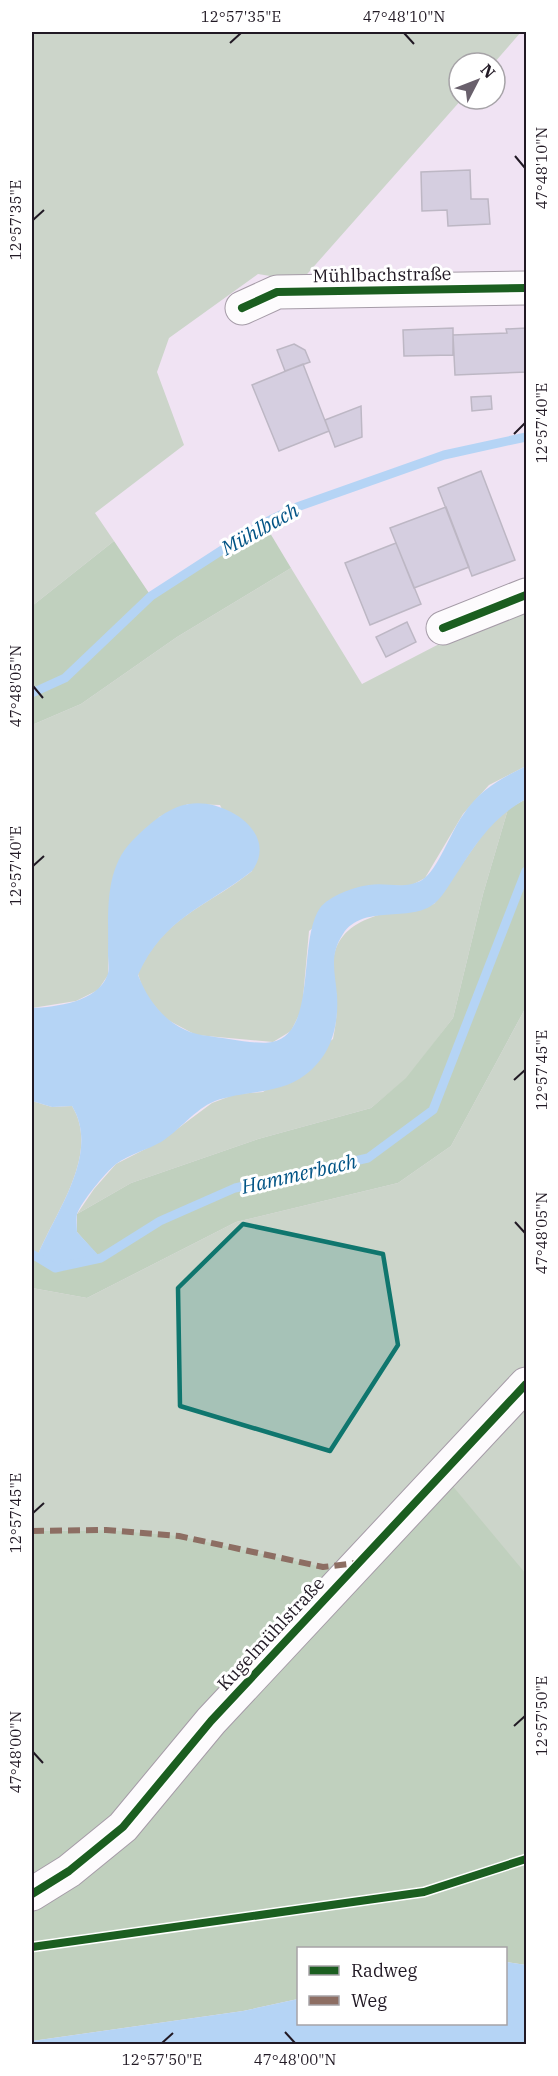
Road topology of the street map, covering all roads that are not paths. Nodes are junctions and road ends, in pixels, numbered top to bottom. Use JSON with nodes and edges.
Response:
{"nodes":[{"id":1,"x":526,"y":288,"type":"edge"},
{"id":2,"x":242,"y":308,"type":"dead end"},
{"id":3,"x":526,"y":595,"type":"edge"},
{"id":4,"x":443,"y":628,"type":"dead end"},
{"id":5,"x":526,"y":1384,"type":"edge"},
{"id":6,"x":32,"y":1894,"type":"edge"}],
"edges":[{"from":1,"to":2,"type":"street","name":"Mühlbachstraße"},
{"from":3,"to":4,"type":"street"},
{"from":5,"to":6,"type":"street","name":"Kugelmühlstraße"}]}
